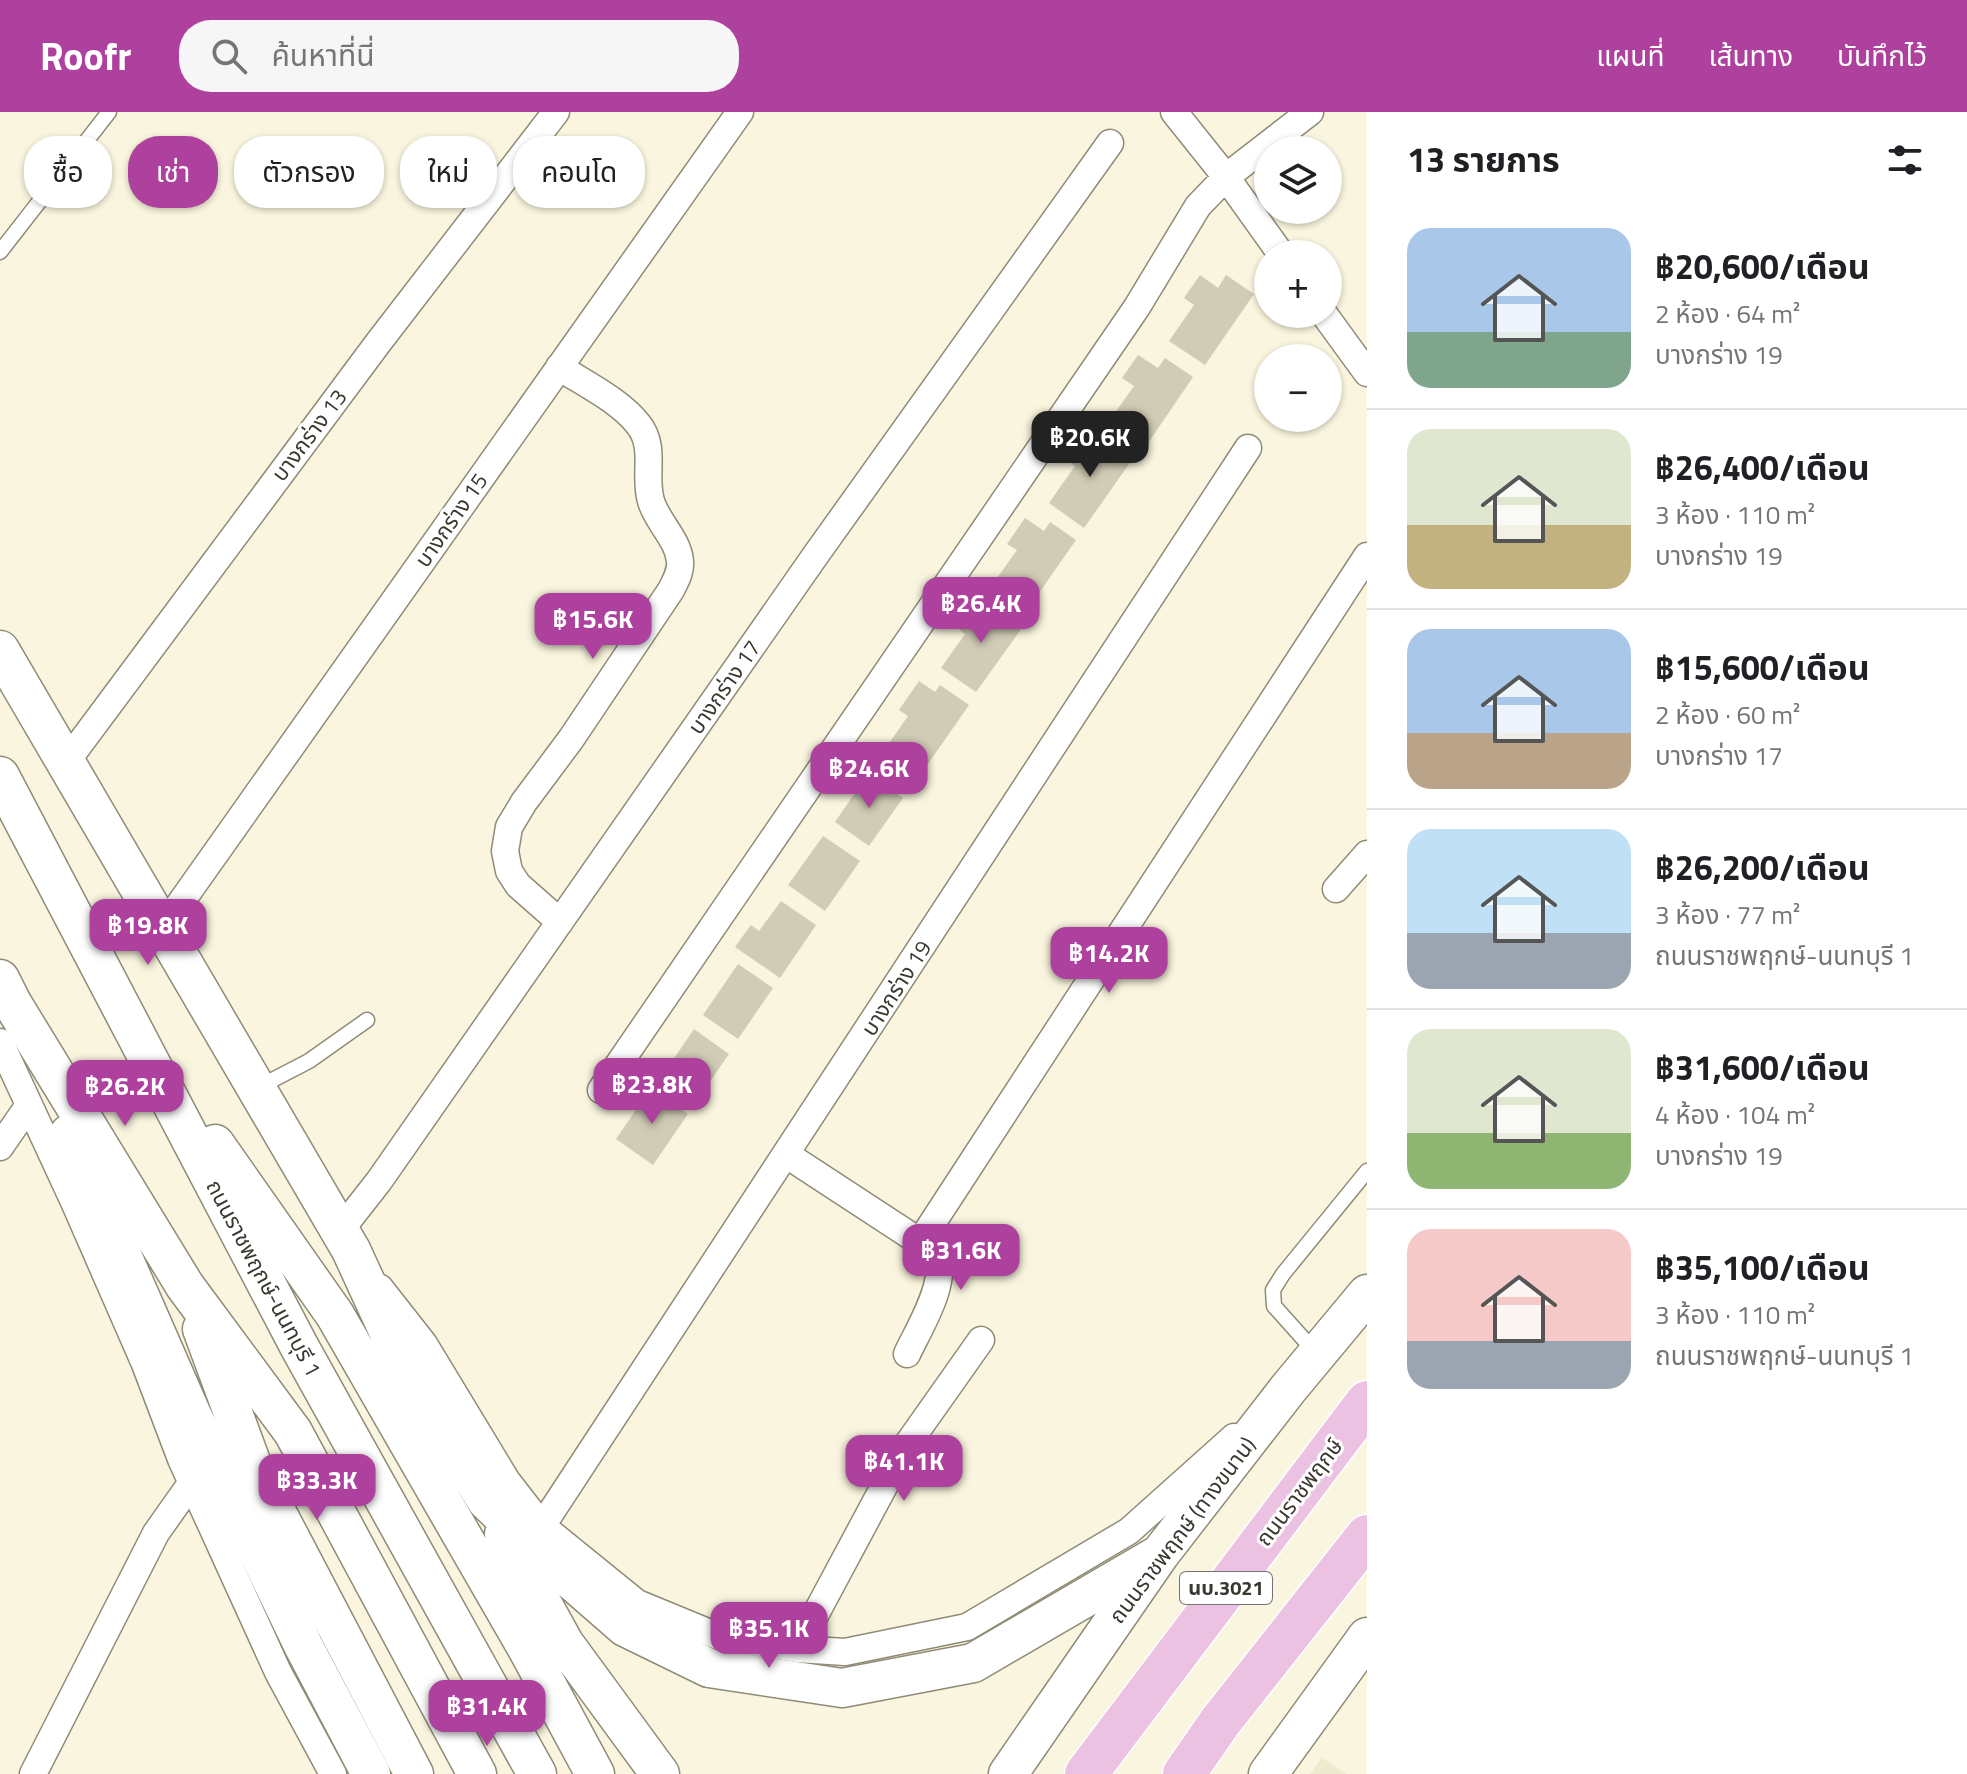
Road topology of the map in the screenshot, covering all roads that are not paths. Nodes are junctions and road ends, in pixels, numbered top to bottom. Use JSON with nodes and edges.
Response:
{"nodes":[{"id":1,"x":109,"y":112,"type":"edge"},
{"id":2,"x":556,"y":112,"type":"edge"},
{"id":3,"x":740,"y":112,"type":"edge"},
{"id":4,"x":1174,"y":112,"type":"edge"},
{"id":5,"x":1310,"y":112,"type":"edge"},
{"id":6,"x":1110,"y":143,"type":"dead end"},
{"id":7,"x":1226,"y":177,"type":"junction"},
{"id":8,"x":1271,"y":240,"type":"edge"},
{"id":9,"x":0,"y":252,"type":"edge"},
{"id":10,"x":1334,"y":328,"type":"edge"},
{"id":11,"x":559,"y":367,"type":"junction"},
{"id":12,"x":1367,"y":373,"type":"edge"},
{"id":13,"x":1248,"y":448,"type":"dead end"},
{"id":14,"x":1367,"y":556,"type":"edge"},
{"id":15,"x":0,"y":650,"type":"edge"},
{"id":16,"x":67,"y":761,"type":"junction"},
{"id":17,"x":0,"y":776,"type":"edge"},
{"id":18,"x":1367,"y":854,"type":"edge"},
{"id":19,"x":1336,"y":889,"type":"dead end"},
{"id":20,"x":560,"y":922,"type":"junction"},
{"id":21,"x":162,"y":929,"type":"junction"},
{"id":22,"x":6,"y":991,"type":"edge"},
{"id":23,"x":122,"y":1010,"type":"junction"},
{"id":24,"x":367,"y":1020,"type":"dead end"},
{"id":25,"x":0,"y":1042,"type":"edge"},
{"id":26,"x":255,"y":1089,"type":"junction"},
{"id":27,"x":601,"y":1090,"type":"dead end"},
{"id":28,"x":29,"y":1105,"type":"junction"},
{"id":29,"x":0,"y":1147,"type":"edge"},
{"id":30,"x":787,"y":1155,"type":"junction"},
{"id":31,"x":1367,"y":1171,"type":"edge"},
{"id":32,"x":345,"y":1241,"type":"junction"},
{"id":33,"x":920,"y":1242,"type":"junction"},
{"id":34,"x":185,"y":1286,"type":"junction"},
{"id":35,"x":1367,"y":1294,"type":"edge"},
{"id":36,"x":981,"y":1340,"type":"dead end"},
{"id":37,"x":907,"y":1354,"type":"dead end"},
{"id":38,"x":1317,"y":1354,"type":"junction"},
{"id":39,"x":1288,"y":1389,"type":"junction"},
{"id":40,"x":1367,"y":1402,"type":"edge"},
{"id":41,"x":192,"y":1482,"type":"junction"},
{"id":42,"x":486,"y":1500,"type":"junction"},
{"id":43,"x":542,"y":1526,"type":"junction"},
{"id":44,"x":1367,"y":1536,"type":"edge"},
{"id":45,"x":1160,"y":1554,"type":"junction"},
{"id":46,"x":1367,"y":1637,"type":"edge"},
{"id":47,"x":797,"y":1649,"type":"junction"},
{"id":48,"x":33,"y":1774,"type":"edge"},
{"id":49,"x":333,"y":1774,"type":"edge"},
{"id":50,"x":371,"y":1774,"type":"edge"},
{"id":51,"x":414,"y":1774,"type":"edge"},
{"id":52,"x":477,"y":1774,"type":"edge"},
{"id":53,"x":537,"y":1774,"type":"edge"},
{"id":54,"x":595,"y":1774,"type":"edge"},
{"id":55,"x":660,"y":1774,"type":"edge"},
{"id":56,"x":1008,"y":1774,"type":"edge"},
{"id":57,"x":1086,"y":1774,"type":"edge"},
{"id":58,"x":1184,"y":1774,"type":"edge"},
{"id":59,"x":1268,"y":1774,"type":"edge"}],
"edges":[{"from":1,"to":9,"type":"lane"},
{"from":2,"to":16,"type":"street","name":"บางกร่าง 13"},
{"from":3,"to":11,"type":"street","name":"บางกร่าง 15"},
{"from":4,"to":7,"type":"street"},
{"from":5,"to":7,"type":"street"},
{"from":6,"to":20,"type":"street","name":"บางกร่าง 17"},
{"from":7,"to":8,"type":"street"},
{"from":7,"to":27,"type":"street"},
{"from":10,"to":12,"type":"street"},
{"from":11,"to":20,"type":"street"},
{"from":11,"to":21,"type":"street","name":"บางกร่าง 15"},
{"from":13,"to":30,"type":"street","name":"บางกร่าง 19"},
{"from":14,"to":33,"type":"street"},
{"from":15,"to":16,"type":"main road"},
{"from":16,"to":21,"type":"main road"},
{"from":17,"to":23,"type":"main road","name":"ถนนราชพฤกษ์-นนทบุรี 1"},
{"from":18,"to":19,"type":"street"},
{"from":20,"to":32,"type":"street","name":"บางกร่าง 17"},
{"from":21,"to":26,"type":"main road"},
{"from":22,"to":34,"type":"main road"},
{"from":22,"to":50,"type":"main road"},
{"from":23,"to":53,"type":"main road","name":"ถนนราชพฤกษ์-นนทบุรี 1"},
{"from":23,"to":54,"type":"main road"},
{"from":24,"to":26,"type":"lane"},
{"from":25,"to":28,"type":"street"},
{"from":26,"to":32,"type":"main road"},
{"from":28,"to":29,"type":"street"},
{"from":28,"to":41,"type":"street"},
{"from":30,"to":33,"type":"street"},
{"from":30,"to":43,"type":"street","name":"บางกร่าง 19"},
{"from":31,"to":38,"type":"lane"},
{"from":32,"to":42,"type":"main road"},
{"from":32,"to":43,"type":"street"},
{"from":33,"to":37,"type":"street"},
{"from":34,"to":51,"type":"main road"},
{"from":34,"to":52,"type":"main road"},
{"from":35,"to":38,"type":"main road","name":"ถนนราชพฤกษ์ (ทางขนาน)","number":"นบ.3021"},
{"from":36,"to":47,"type":"street"},
{"from":38,"to":39,"type":"main road","name":"ถนนราชพฤกษ์ (ทางขนาน)","number":"นบ.3021"},
{"from":39,"to":45,"type":"main road","name":"ถนนราชพฤกษ์ (ทางขนาน)","number":"นบ.3021"},
{"from":39,"to":47,"type":"street"},
{"from":40,"to":57,"type":"main road","name":"ถนนราชพฤกษ์","number":"นบ.3021"},
{"from":41,"to":48,"type":"street"},
{"from":41,"to":49,"type":"street"},
{"from":42,"to":45,"type":"main road"},
{"from":42,"to":55,"type":"main road"},
{"from":43,"to":47,"type":"street"},
{"from":44,"to":58,"type":"main road","number":"นบ.3021"},
{"from":45,"to":56,"type":"main road","name":"ถนนราชพฤกษ์ (ทางขนาน)","number":"นบ.3021"},
{"from":46,"to":59,"type":"main road"}]}
